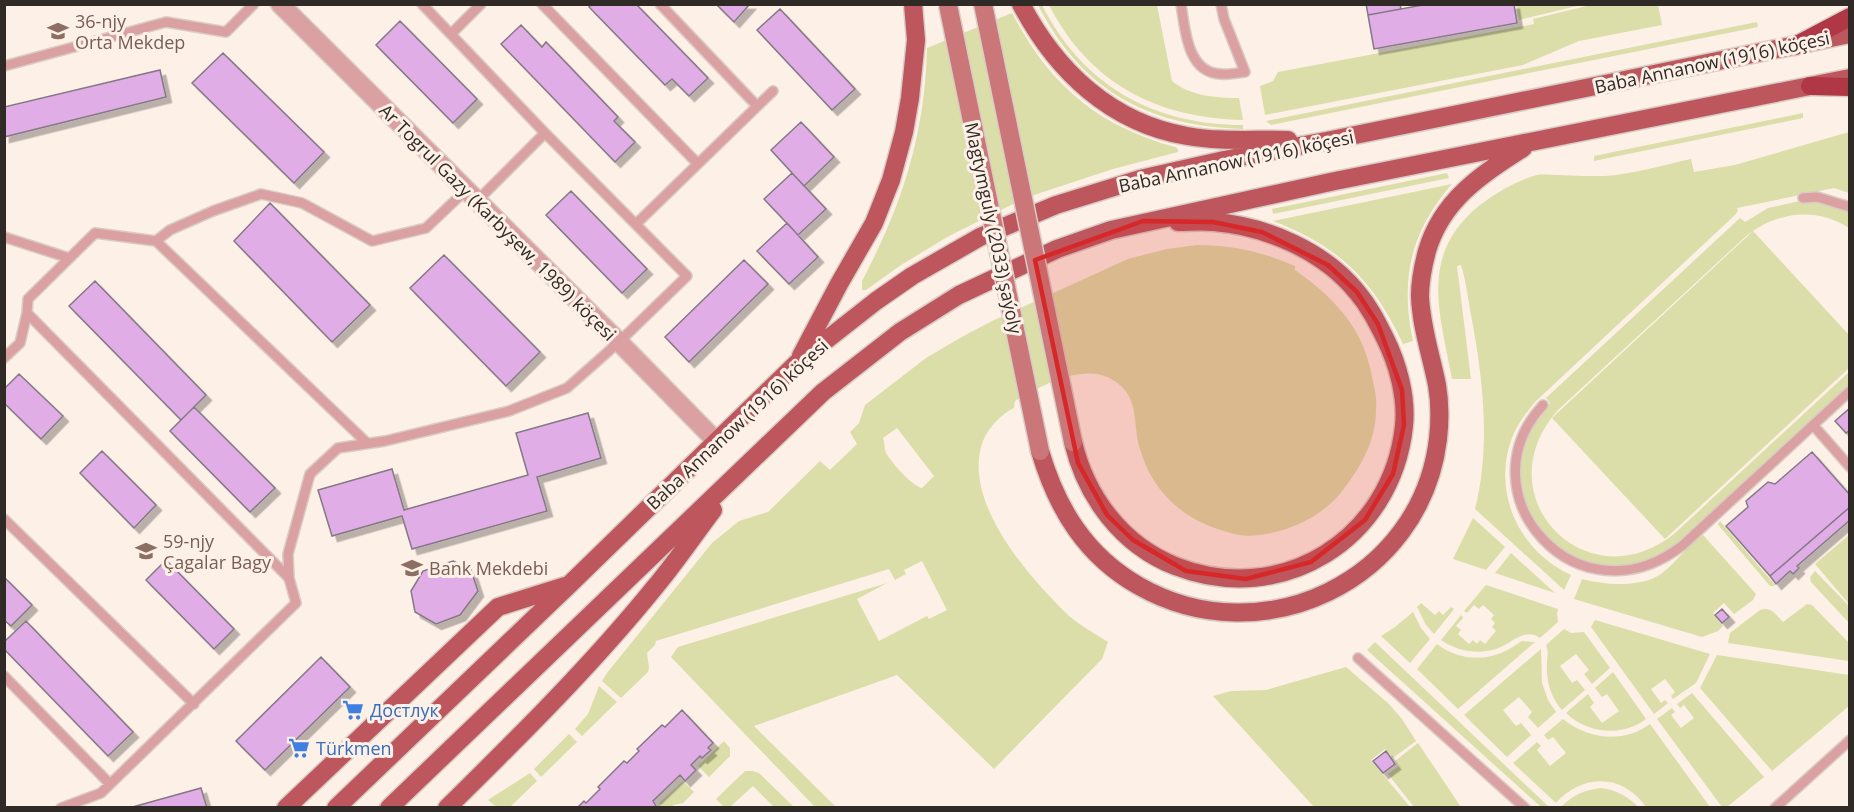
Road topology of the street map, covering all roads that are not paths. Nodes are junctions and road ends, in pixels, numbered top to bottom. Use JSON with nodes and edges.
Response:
{"nodes":[{"id":1,"x":254,"y":4,"type":"edge"},
{"id":2,"x":280,"y":4,"type":"edge"},
{"id":3,"x":422,"y":4,"type":"edge"},
{"id":4,"x":481,"y":4,"type":"edge"},
{"id":5,"x":542,"y":4,"type":"edge"},
{"id":6,"x":660,"y":4,"type":"edge"},
{"id":7,"x":913,"y":4,"type":"edge"},
{"id":8,"x":983,"y":4,"type":"edge"},
{"id":9,"x":1021,"y":4,"type":"edge"},
{"id":10,"x":1181,"y":4,"type":"edge"},
{"id":11,"x":1221,"y":4,"type":"edge"},
{"id":12,"x":948,"y":5,"type":"edge"},
{"id":13,"x":1850,"y":17,"type":"edge"},
{"id":14,"x":1850,"y":33,"type":"edge"},
{"id":15,"x":451,"y":34,"type":"junction"},
{"id":16,"x":1795,"y":46,"type":"junction"},
{"id":17,"x":4,"y":66,"type":"edge"},
{"id":18,"x":1850,"y":78,"type":"edge"},
{"id":19,"x":1810,"y":86,"type":"junction"},
{"id":20,"x":1850,"y":87,"type":"edge"},
{"id":21,"x":772,"y":91,"type":"dead end"},
{"id":22,"x":757,"y":106,"type":"junction"},
{"id":23,"x":545,"y":133,"type":"junction"},
{"id":24,"x":1326,"y":141,"type":"junction"},
{"id":25,"x":1532,"y":142,"type":"junction"},
{"id":26,"x":698,"y":164,"type":"junction"},
{"id":27,"x":471,"y":196,"type":"junction"},
{"id":28,"x":1803,"y":198,"type":"dead end"},
{"id":29,"x":1850,"y":207,"type":"edge"},
{"id":30,"x":1143,"y":221,"type":"junction"},
{"id":31,"x":636,"y":224,"type":"junction"},
{"id":32,"x":4,"y":237,"type":"edge"},
{"id":33,"x":156,"y":242,"type":"junction"},
{"id":34,"x":69,"y":258,"type":"junction"},
{"id":35,"x":27,"y":313,"type":"junction"},
{"id":36,"x":619,"y":342,"type":"junction"},
{"id":37,"x":4,"y":358,"type":"edge"},
{"id":38,"x":797,"y":363,"type":"junction"},
{"id":39,"x":1850,"y":391,"type":"edge"},
{"id":40,"x":1542,"y":405,"type":"dead end"},
{"id":41,"x":1813,"y":425,"type":"junction"},
{"id":42,"x":716,"y":441,"type":"junction"},
{"id":43,"x":367,"y":443,"type":"junction"},
{"id":44,"x":1850,"y":467,"type":"edge"},
{"id":45,"x":741,"y":471,"type":"junction"},
{"id":46,"x":4,"y":519,"type":"edge"},
{"id":47,"x":289,"y":578,"type":"junction"},
{"id":48,"x":570,"y":585,"type":"junction"},
{"id":49,"x":1358,"y":658,"type":"dead end"},
{"id":50,"x":4,"y":676,"type":"edge"},
{"id":51,"x":194,"y":704,"type":"junction"},
{"id":52,"x":1850,"y":740,"type":"edge"},
{"id":53,"x":110,"y":784,"type":"junction"},
{"id":54,"x":61,"y":807,"type":"edge"},
{"id":55,"x":286,"y":807,"type":"edge"},
{"id":56,"x":336,"y":807,"type":"edge"},
{"id":57,"x":389,"y":807,"type":"edge"},
{"id":58,"x":447,"y":807,"type":"edge"},
{"id":59,"x":1525,"y":807,"type":"edge"},
{"id":60,"x":1775,"y":807,"type":"edge"}],
"edges":[{"from":1,"to":17,"type":"lane"},
{"from":2,"to":27,"type":"street","name":"Ar Togrul Gazy (Karbyşew, 1989) köçesi"},
{"from":3,"to":15,"type":"lane"},
{"from":4,"to":15,"type":"lane"},
{"from":5,"to":26,"type":"lane"},
{"from":6,"to":22,"type":"lane"},
{"from":7,"to":38,"type":"main road"},
{"from":8,"to":30,"type":"main road","name":"Magtymguly (2033) şaýoly","bridge":true},
{"from":9,"to":24,"type":"main road"},
{"from":10,"to":11,"type":"lane"},
{"from":12,"to":25,"type":"main road","name":"Magtymguly (2033) şaýoly","bridge":true},
{"from":13,"to":16,"type":"highway"},
{"from":14,"to":16,"type":"main road","name":"Baba Annanow (1916) köçesi"},
{"from":15,"to":23,"type":"lane"},
{"from":16,"to":24,"type":"main road","name":"Baba Annanow (1916) köçesi"},
{"from":18,"to":19,"type":"main road","name":"Baba Annanow (1916) köçesi"},
{"from":19,"to":20,"type":"highway"},
{"from":19,"to":25,"type":"main road","name":"Baba Annanow (1916) köçesi"},
{"from":21,"to":22,"type":"lane"},
{"from":22,"to":26,"type":"lane"},
{"from":23,"to":27,"type":"lane"},
{"from":23,"to":31,"type":"lane"},
{"from":24,"to":38,"type":"main road","name":"Baba Annanow (1916) köçesi"},
{"from":25,"to":30,"type":"main road","name":"Baba Annanow (1916) köçesi"},
{"from":26,"to":31,"type":"lane"},
{"from":27,"to":33,"type":"lane"},
{"from":27,"to":36,"type":"street","name":"Ar Togrul Gazy (Karbyşew, 1989) köçesi"},
{"from":28,"to":29,"type":"lane"},
{"from":30,"to":45,"type":"main road","name":"Baba Annanow (1916) köçesi"},
{"from":31,"to":36,"type":"lane"},
{"from":32,"to":34,"type":"lane"},
{"from":33,"to":34,"type":"lane"},
{"from":33,"to":43,"type":"lane"},
{"from":34,"to":35,"type":"lane"},
{"from":35,"to":37,"type":"lane"},
{"from":35,"to":47,"type":"lane"},
{"from":36,"to":42,"type":"street","name":"Ar Togrul Gazy (Karbyşew, 1989) köçesi"},
{"from":36,"to":43,"type":"lane"},
{"from":38,"to":42,"type":"main road","name":"Baba Annanow (1916) köçesi"},
{"from":39,"to":41,"type":"lane"},
{"from":40,"to":41,"type":"lane"},
{"from":41,"to":44,"type":"lane"},
{"from":42,"to":48,"type":"main road","name":"Baba Annanow (1916) köçesi"},
{"from":43,"to":47,"type":"lane"},
{"from":45,"to":57,"type":"main road","name":"Baba Annanow (1916) köçesi"},
{"from":45,"to":58,"type":"main road"},
{"from":46,"to":51,"type":"lane"},
{"from":47,"to":51,"type":"lane"},
{"from":48,"to":55,"type":"main road"},
{"from":48,"to":56,"type":"main road","name":"Baba Annanow (1916) köçesi"},
{"from":49,"to":59,"type":"lane"},
{"from":50,"to":53,"type":"lane"},
{"from":51,"to":53,"type":"lane"},
{"from":52,"to":60,"type":"lane"},
{"from":53,"to":54,"type":"lane"}]}
